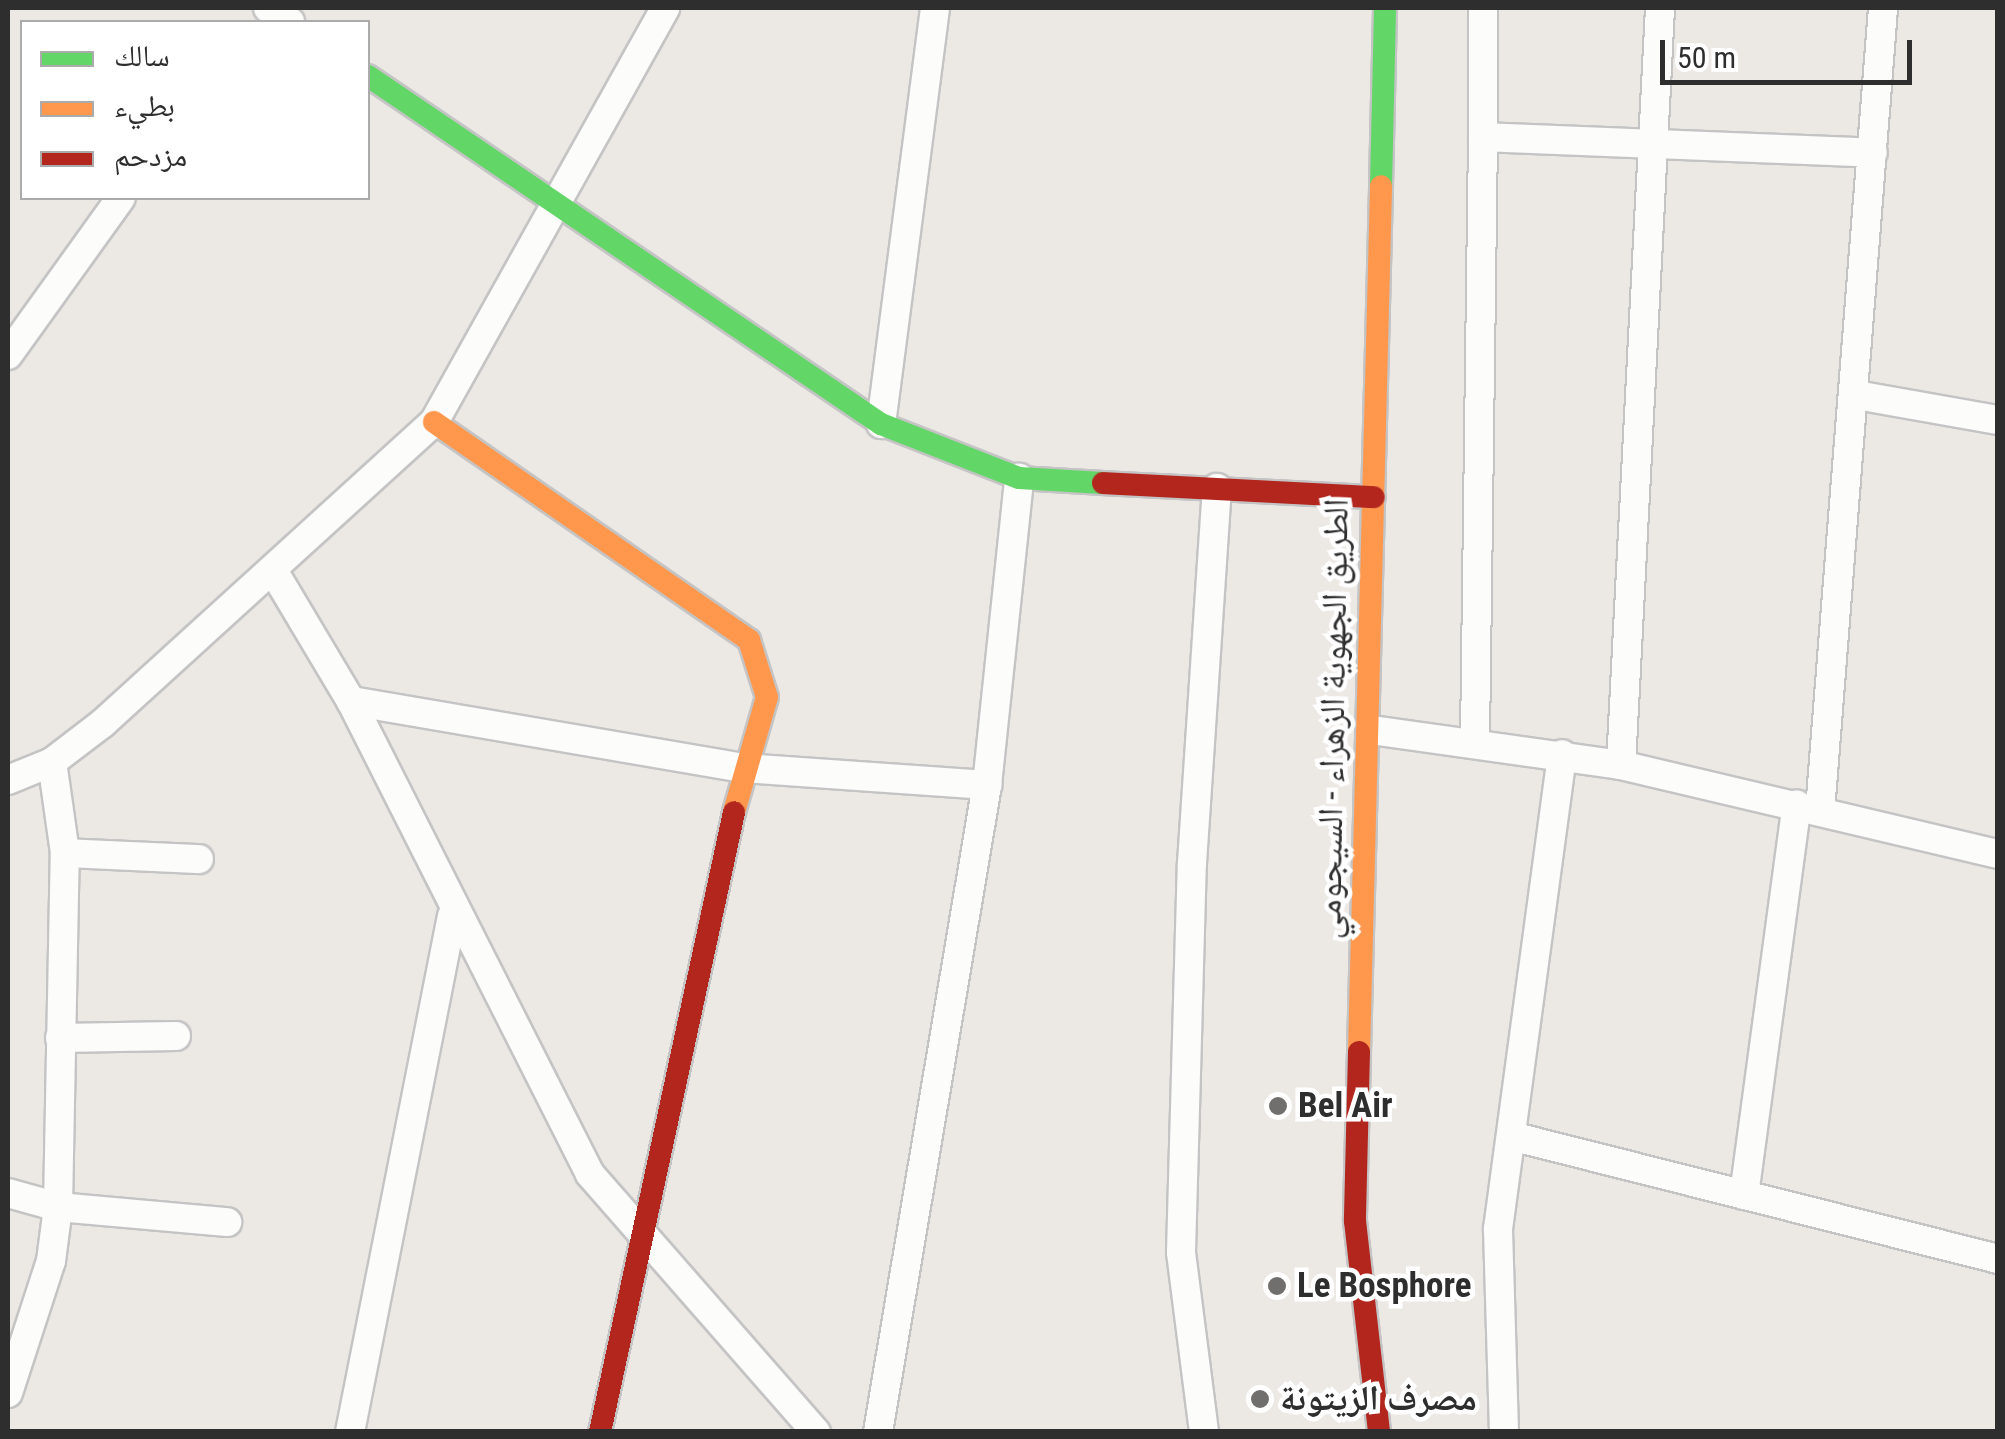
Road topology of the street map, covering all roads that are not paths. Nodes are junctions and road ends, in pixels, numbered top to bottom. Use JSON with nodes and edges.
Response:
{"nodes":[{"id":1,"x":665,"y":8,"type":"edge"},
{"id":2,"x":935,"y":8,"type":"edge"},
{"id":3,"x":1385,"y":8,"type":"edge"},
{"id":4,"x":1483,"y":8,"type":"edge"},
{"id":5,"x":1660,"y":8,"type":"edge"},
{"id":6,"x":1883,"y":8,"type":"edge"},
{"id":7,"x":370,"y":77,"type":"edge"},
{"id":8,"x":1483,"y":137,"type":"junction"},
{"id":9,"x":1653,"y":144,"type":"junction"},
{"id":10,"x":1873,"y":153,"type":"junction"},
{"id":11,"x":120,"y":200,"type":"edge"},
{"id":12,"x":559,"y":207,"type":"junction"},
{"id":13,"x":8,"y":355,"type":"edge"},
{"id":14,"x":1856,"y":395,"type":"junction"},
{"id":15,"x":1998,"y":420,"type":"edge"},
{"id":16,"x":434,"y":422,"type":"junction"},
{"id":17,"x":881,"y":424,"type":"junction"},
{"id":18,"x":1019,"y":478,"type":"junction"},
{"id":19,"x":1216,"y":488,"type":"junction"},
{"id":20,"x":1374,"y":497,"type":"junction"},
{"id":21,"x":274,"y":572,"type":"junction"},
{"id":22,"x":351,"y":701,"type":"junction"},
{"id":23,"x":1372,"y":730,"type":"junction"},
{"id":24,"x":1475,"y":739,"type":"junction"},
{"id":25,"x":1562,"y":754,"type":"junction"},
{"id":26,"x":52,"y":762,"type":"junction"},
{"id":27,"x":1621,"y":765,"type":"junction"},
{"id":28,"x":743,"y":768,"type":"junction"},
{"id":29,"x":8,"y":780,"type":"edge"},
{"id":30,"x":987,"y":786,"type":"junction"},
{"id":31,"x":1809,"y":808,"type":"junction"},
{"id":32,"x":64,"y":854,"type":"junction"},
{"id":33,"x":1998,"y":854,"type":"edge"},
{"id":34,"x":199,"y":859,"type":"dead end"},
{"id":35,"x":452,"y":916,"type":"junction"},
{"id":36,"x":176,"y":1036,"type":"dead end"},
{"id":37,"x":60,"y":1038,"type":"junction"},
{"id":38,"x":1510,"y":1136,"type":"junction"},
{"id":39,"x":8,"y":1194,"type":"edge"},
{"id":40,"x":1744,"y":1195,"type":"junction"},
{"id":41,"x":58,"y":1208,"type":"junction"},
{"id":42,"x":227,"y":1222,"type":"dead end"},
{"id":43,"x":640,"y":1238,"type":"junction"},
{"id":44,"x":1998,"y":1259,"type":"edge"},
{"id":45,"x":8,"y":1393,"type":"edge"},
{"id":46,"x":350,"y":1432,"type":"edge"},
{"id":47,"x":600,"y":1432,"type":"edge"},
{"id":48,"x":816,"y":1432,"type":"edge"},
{"id":49,"x":878,"y":1432,"type":"edge"},
{"id":50,"x":1204,"y":1432,"type":"edge"},
{"id":51,"x":1379,"y":1432,"type":"edge"},
{"id":52,"x":1504,"y":1432,"type":"edge"}],
"edges":[{"from":1,"to":12,"type":"street"},
{"from":2,"to":17,"type":"street"},
{"from":3,"to":20,"type":"street","name":"الطريق الجهوية الزهراء - السيجومي"},
{"from":4,"to":8,"type":"street"},
{"from":5,"to":9,"type":"street"},
{"from":6,"to":10,"type":"street"},
{"from":7,"to":12,"type":"street"},
{"from":8,"to":9,"type":"street"},
{"from":8,"to":24,"type":"street"},
{"from":9,"to":10,"type":"street"},
{"from":9,"to":27,"type":"street"},
{"from":10,"to":14,"type":"street"},
{"from":11,"to":13,"type":"street"},
{"from":12,"to":16,"type":"street"},
{"from":12,"to":17,"type":"street"},
{"from":14,"to":15,"type":"street"},
{"from":14,"to":31,"type":"street"},
{"from":16,"to":21,"type":"street"},
{"from":16,"to":28,"type":"street"},
{"from":17,"to":18,"type":"street"},
{"from":18,"to":19,"type":"street"},
{"from":18,"to":30,"type":"street"},
{"from":19,"to":20,"type":"street"},
{"from":19,"to":50,"type":"street"},
{"from":20,"to":23,"type":"street","name":"الطريق الجهوية الزهراء - السيجومي"},
{"from":21,"to":22,"type":"street"},
{"from":21,"to":26,"type":"street"},
{"from":22,"to":28,"type":"street"},
{"from":22,"to":35,"type":"street"},
{"from":23,"to":24,"type":"street"},
{"from":23,"to":51,"type":"street","name":"الطريق الجهوية الزهراء - السيجومي"},
{"from":24,"to":25,"type":"street"},
{"from":25,"to":27,"type":"street"},
{"from":25,"to":38,"type":"street"},
{"from":26,"to":29,"type":"street"},
{"from":26,"to":32,"type":"street"},
{"from":27,"to":31,"type":"street"},
{"from":28,"to":30,"type":"street"},
{"from":28,"to":43,"type":"street"},
{"from":30,"to":49,"type":"street"},
{"from":31,"to":33,"type":"street"},
{"from":31,"to":40,"type":"street"},
{"from":32,"to":34,"type":"street"},
{"from":32,"to":37,"type":"street"},
{"from":35,"to":43,"type":"street"},
{"from":35,"to":46,"type":"street"},
{"from":36,"to":37,"type":"street"},
{"from":37,"to":41,"type":"street"},
{"from":38,"to":40,"type":"street"},
{"from":38,"to":52,"type":"street"},
{"from":39,"to":41,"type":"street"},
{"from":40,"to":44,"type":"street"},
{"from":41,"to":42,"type":"street"},
{"from":41,"to":45,"type":"street"},
{"from":43,"to":47,"type":"street"},
{"from":43,"to":48,"type":"street"}]}
